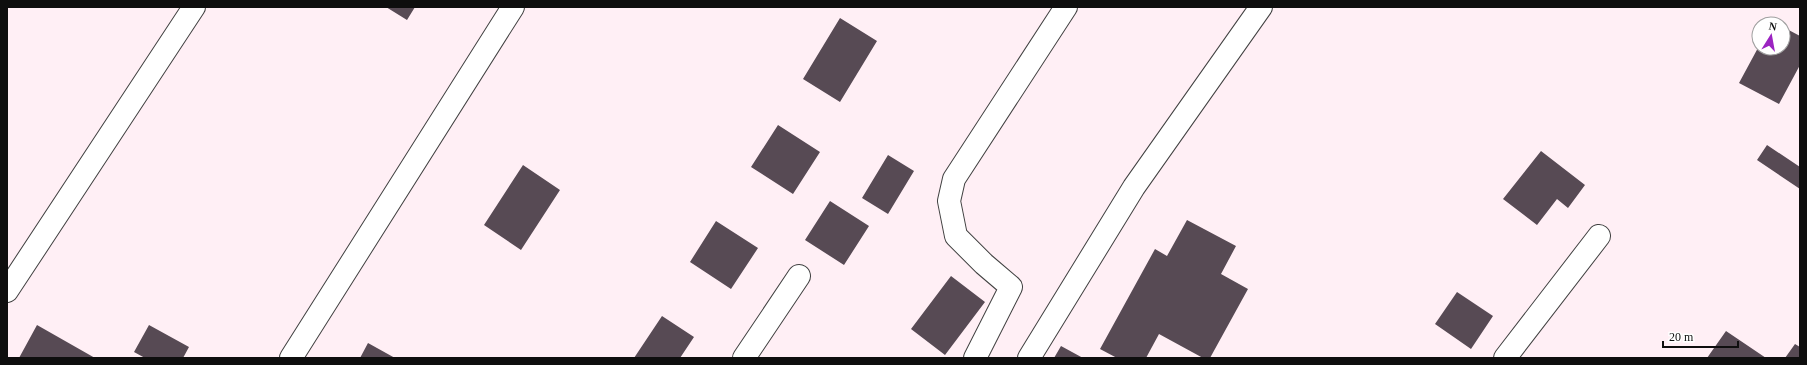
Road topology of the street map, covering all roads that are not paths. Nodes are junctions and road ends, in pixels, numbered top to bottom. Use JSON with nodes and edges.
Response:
{"nodes":[{"id":1,"x":178,"y":7,"type":"edge"},
{"id":2,"x":194,"y":7,"type":"edge"},
{"id":3,"x":513,"y":7,"type":"edge"},
{"id":4,"x":1066,"y":7,"type":"edge"},
{"id":5,"x":1261,"y":7,"type":"edge"},
{"id":6,"x":1599,"y":236,"type":"dead end"},
{"id":7,"x":799,"y":276,"type":"dead end"},
{"id":8,"x":7,"y":281,"type":"edge"},
{"id":9,"x":7,"y":291,"type":"edge"},
{"id":10,"x":291,"y":358,"type":"edge"},
{"id":11,"x":744,"y":358,"type":"edge"},
{"id":12,"x":976,"y":358,"type":"edge"},
{"id":13,"x":1029,"y":358,"type":"edge"},
{"id":14,"x":1505,"y":358,"type":"edge"}],
"edges":[{"from":1,"to":8,"type":"street"},
{"from":2,"to":9,"type":"street"},
{"from":3,"to":10,"type":"street"},
{"from":4,"to":12,"type":"street"},
{"from":5,"to":13,"type":"street"},
{"from":6,"to":14,"type":"street"},
{"from":7,"to":11,"type":"street"}]}
